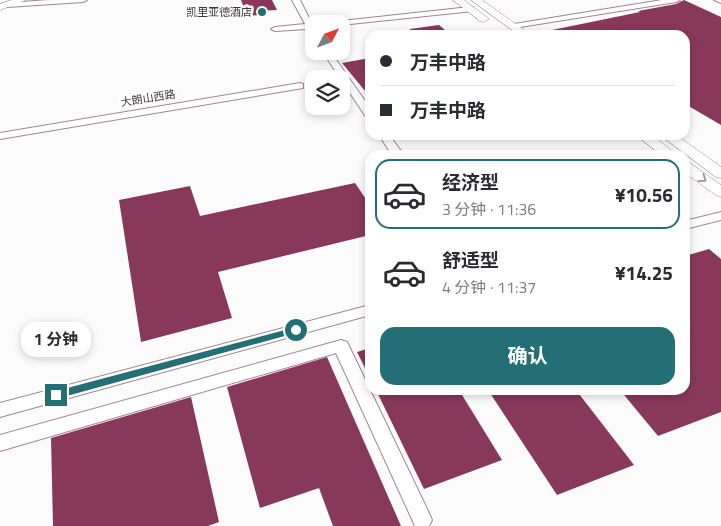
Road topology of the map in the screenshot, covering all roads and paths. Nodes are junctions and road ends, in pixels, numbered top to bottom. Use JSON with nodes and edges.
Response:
{"nodes":[{"id":1,"x":21,"y":0,"type":"edge"},
{"id":2,"x":83,"y":0,"type":"edge"},
{"id":3,"x":296,"y":0,"type":"edge"},
{"id":4,"x":458,"y":0,"type":"edge"},
{"id":5,"x":476,"y":0,"type":"edge"},
{"id":6,"x":676,"y":0,"type":"edge"},
{"id":7,"x":2,"y":3,"type":"edge"},
{"id":8,"x":470,"y":9,"type":"junction"},
{"id":9,"x":305,"y":16,"type":"edge"},
{"id":10,"x":350,"y":22,"type":"edge"},
{"id":11,"x":491,"y":24,"type":"dead end"},
{"id":12,"x":305,"y":26,"type":"edge"},
{"id":13,"x":514,"y":26,"type":"junction"},
{"id":14,"x":275,"y":29,"type":"dead end"},
{"id":15,"x":519,"y":30,"type":"edge"},
{"id":16,"x":332,"y":60,"type":"edge"},
{"id":17,"x":300,"y":86,"type":"dead end"},
{"id":18,"x":365,"y":108,"type":"edge"},
{"id":19,"x":0,"y":136,"type":"edge"},
{"id":20,"x":650,"y":140,"type":"edge"},
{"id":21,"x":673,"y":140,"type":"edge"},
{"id":22,"x":663,"y":150,"type":"edge"},
{"id":23,"x":687,"y":150,"type":"edge"},
{"id":24,"x":690,"y":152,"type":"edge"},
{"id":25,"x":690,"y":170,"type":"edge"},
{"id":26,"x":721,"y":174,"type":"edge"},
{"id":27,"x":721,"y":192,"type":"edge"},
{"id":28,"x":721,"y":216,"type":"edge"},
{"id":29,"x":690,"y":224,"type":"edge"},
{"id":30,"x":365,"y":311,"type":"edge"},
{"id":31,"x":0,"y":410,"type":"edge"},
{"id":32,"x":0,"y":444,"type":"edge"},
{"id":33,"x":422,"y":520,"type":"dead end"}],
"edges":[{"from":1,"to":7,"type":"main road"},
{"from":2,"to":7,"type":"street"},
{"from":3,"to":9,"type":"street"},
{"from":4,"to":8,"type":"main road"},
{"from":5,"to":13,"type":"main road"},
{"from":6,"to":13,"type":"street"},
{"from":8,"to":10,"type":"street"},
{"from":8,"to":11,"type":"main road"},
{"from":12,"to":14,"type":"street"},
{"from":13,"to":15,"type":"main road"},
{"from":16,"to":18,"type":"street"},
{"from":17,"to":19,"type":"street","name":"大朗山西路"},
{"from":20,"to":22,"type":"main road"},
{"from":21,"to":23,"type":"main road"},
{"from":24,"to":26,"type":"main road"},
{"from":25,"to":27,"type":"main road","one_way":true},
{"from":28,"to":29,"type":"street"},
{"from":30,"to":31,"type":"street"},
{"from":32,"to":33,"type":"street"}]}
